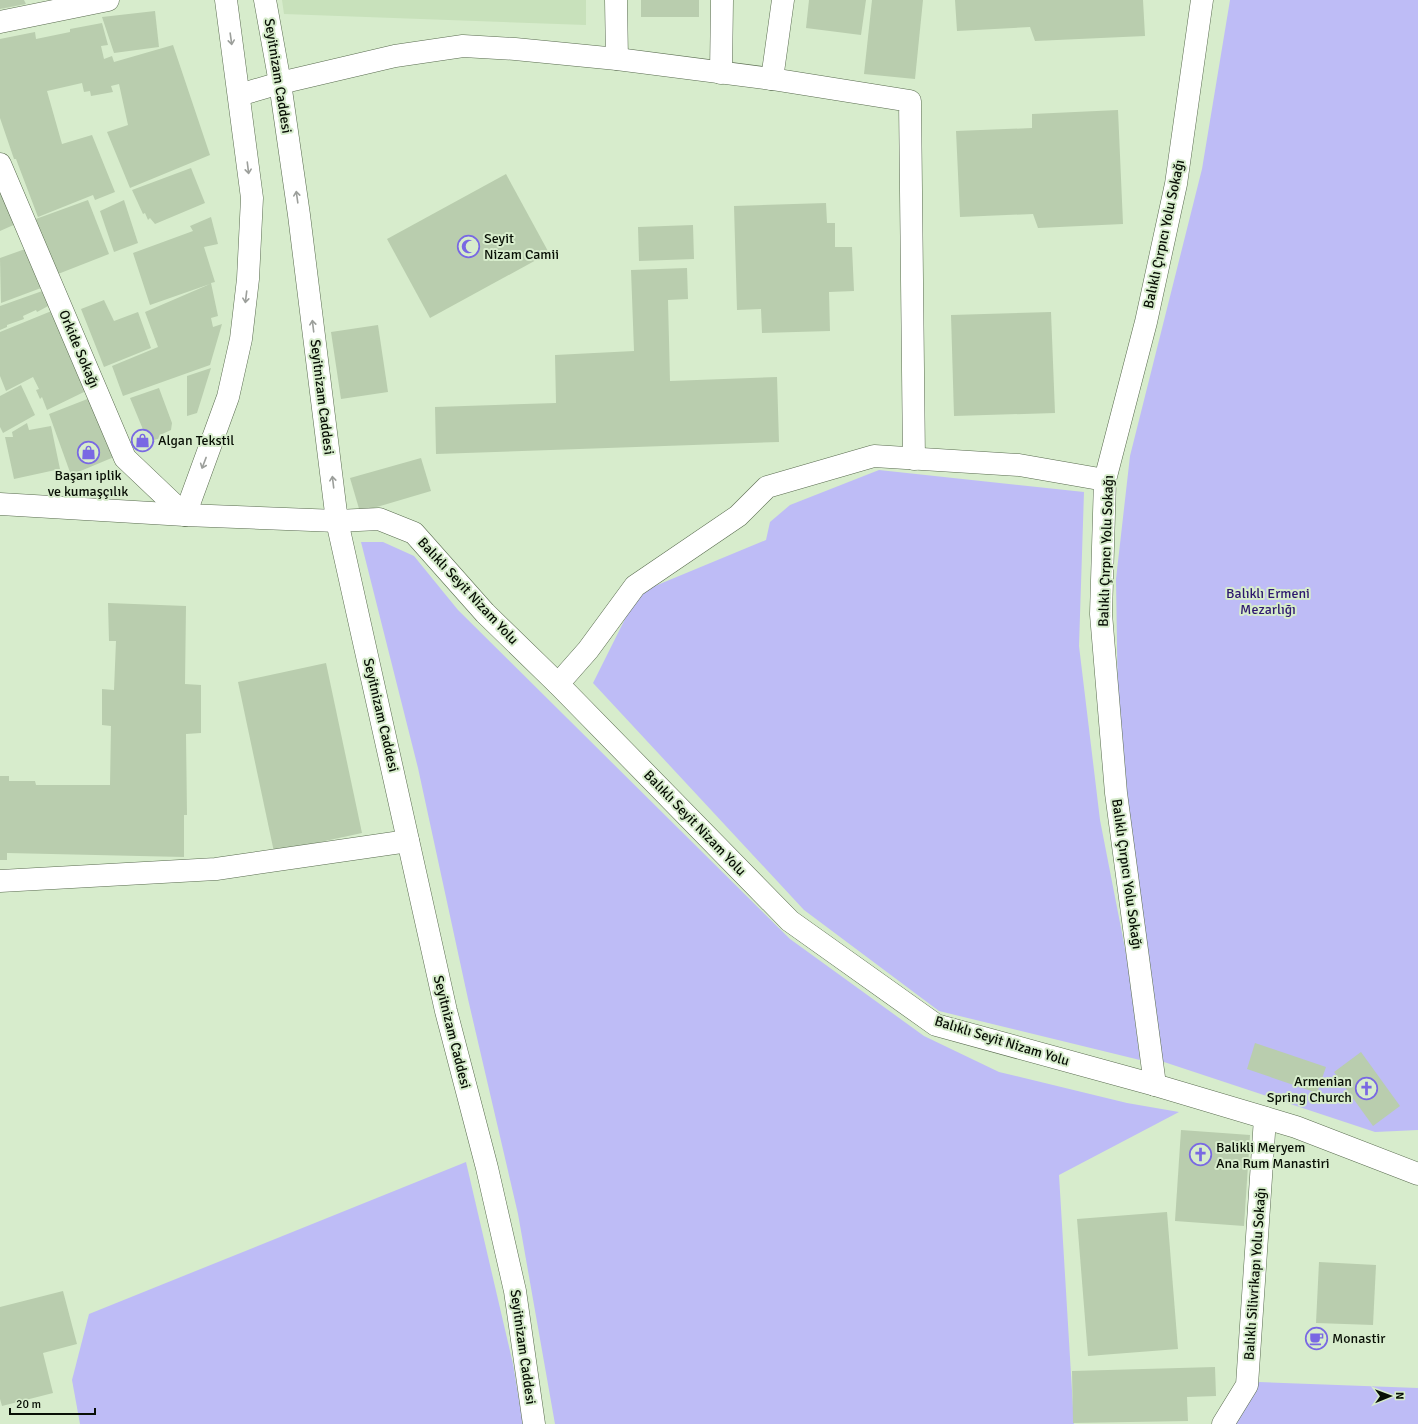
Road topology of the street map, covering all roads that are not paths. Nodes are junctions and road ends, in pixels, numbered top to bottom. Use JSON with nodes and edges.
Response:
{"nodes":[{"id":1,"x":108,"y":0,"type":"edge"},
{"id":2,"x":226,"y":0,"type":"edge"},
{"id":3,"x":265,"y":0,"type":"edge"},
{"id":4,"x":616,"y":0,"type":"edge"},
{"id":5,"x":722,"y":0,"type":"edge"},
{"id":6,"x":783,"y":0,"type":"edge"},
{"id":7,"x":1202,"y":0,"type":"edge"},
{"id":8,"x":0,"y":22,"type":"edge"},
{"id":9,"x":617,"y":60,"type":"junction"},
{"id":10,"x":722,"y":73,"type":"junction"},
{"id":11,"x":772,"y":79,"type":"junction"},
{"id":12,"x":280,"y":83,"type":"junction"},
{"id":13,"x":239,"y":95,"type":"junction"},
{"id":14,"x":0,"y":164,"type":"edge"},
{"id":15,"x":914,"y":459,"type":"junction"},
{"id":16,"x":1105,"y":480,"type":"junction"},
{"id":17,"x":0,"y":504,"type":"edge"},
{"id":18,"x":184,"y":515,"type":"junction"},
{"id":19,"x":337,"y":521,"type":"junction"},
{"id":20,"x":558,"y":684,"type":"junction"},
{"id":21,"x":408,"y":841,"type":"junction"},
{"id":22,"x":0,"y":881,"type":"edge"},
{"id":23,"x":1155,"y":1085,"type":"junction"},
{"id":24,"x":1265,"y":1118,"type":"junction"},
{"id":25,"x":1418,"y":1174,"type":"edge"},
{"id":26,"x":534,"y":1424,"type":"edge"},
{"id":27,"x":1223,"y":1424,"type":"edge"}],
"edges":[{"from":1,"to":8,"type":"street"},
{"from":2,"to":13,"type":"street","one_way":true},
{"from":3,"to":12,"type":"street","name":"Seyitnizam Caddesi"},
{"from":4,"to":9,"type":"street"},
{"from":5,"to":10,"type":"street"},
{"from":6,"to":11,"type":"street"},
{"from":7,"to":16,"type":"street","name":"Balıklı Çırpıcı Yolu Sokağı"},
{"from":9,"to":10,"type":"street"},
{"from":9,"to":12,"type":"street"},
{"from":10,"to":11,"type":"street"},
{"from":11,"to":15,"type":"street"},
{"from":12,"to":13,"type":"street"},
{"from":19,"to":12,"type":"street","name":"Seyitnizam Caddesi","one_way":true},
{"from":13,"to":18,"type":"street","one_way":true},
{"from":14,"to":18,"type":"street","name":"Orkide Sokağı"},
{"from":15,"to":16,"type":"street"},
{"from":15,"to":20,"type":"street"},
{"from":16,"to":23,"type":"street","name":"Balıklı Çırpıcı Yolu Sokağı"},
{"from":17,"to":18,"type":"street","name":"Balıklı Seyit Nizam Yolu"},
{"from":18,"to":19,"type":"street","name":"Balıklı Seyit Nizam Yolu"},
{"from":19,"to":20,"type":"street","name":"Balıklı Seyit Nizam Yolu"},
{"from":19,"to":21,"type":"street","name":"Seyitnizam Caddesi"},
{"from":20,"to":23,"type":"street","name":"Balıklı Seyit Nizam Yolu"},
{"from":21,"to":22,"type":"street"},
{"from":21,"to":26,"type":"street","name":"Seyitnizam Caddesi"},
{"from":23,"to":24,"type":"street","name":"Balıklı Seyit Nizam Yolu"},
{"from":24,"to":25,"type":"street","name":"Balıklı Seyit Nizam Yolu"},
{"from":24,"to":27,"type":"street","name":"Balıklı Silivrikapı Yolu Sokağı"}]}
